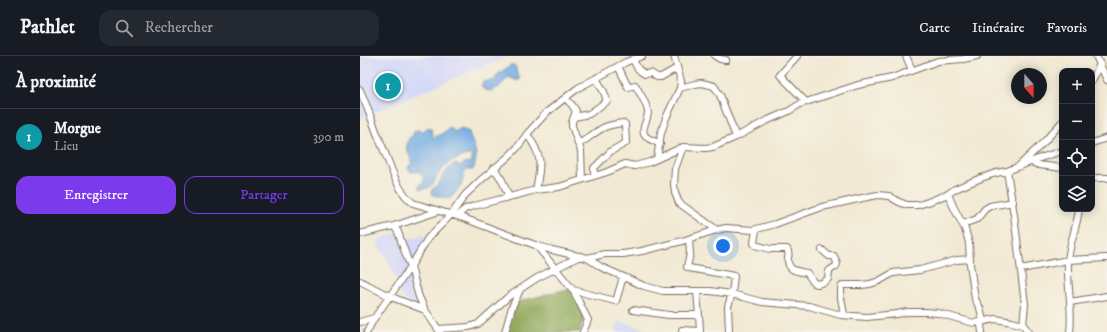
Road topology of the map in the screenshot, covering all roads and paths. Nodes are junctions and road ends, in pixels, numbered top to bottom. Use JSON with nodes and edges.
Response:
{"nodes":[{"id":1,"x":642,"y":56,"type":"edge"},
{"id":2,"x":674,"y":56,"type":"edge"},
{"id":3,"x":715,"y":56,"type":"edge"},
{"id":4,"x":797,"y":56,"type":"edge"},
{"id":5,"x":906,"y":56,"type":"edge"},
{"id":6,"x":977,"y":56,"type":"edge"},
{"id":7,"x":1096,"y":56,"type":"edge"},
{"id":8,"x":633,"y":59,"type":"junction"},
{"id":9,"x":726,"y":60,"type":"dead end"},
{"id":10,"x":1100,"y":64,"type":"junction"},
{"id":11,"x":618,"y":66,"type":"junction"},
{"id":12,"x":677,"y":68,"type":"junction"},
{"id":13,"x":912,"y":70,"type":"junction"},
{"id":14,"x":1095,"y":75,"type":"edge"},
{"id":15,"x":596,"y":78,"type":"junction"},
{"id":16,"x":1107,"y":80,"type":"edge"},
{"id":17,"x":680,"y":88,"type":"junction"},
{"id":18,"x":360,"y":90,"type":"edge"},
{"id":19,"x":564,"y":98,"type":"junction"},
{"id":20,"x":806,"y":102,"type":"junction"},
{"id":21,"x":574,"y":117,"type":"junction"},
{"id":22,"x":1059,"y":125,"type":"edge"},
{"id":23,"x":527,"y":134,"type":"junction"},
{"id":24,"x":736,"y":137,"type":"junction"},
{"id":25,"x":1107,"y":138,"type":"edge"},
{"id":26,"x":1095,"y":142,"type":"edge"},
{"id":27,"x":578,"y":144,"type":"junction"},
{"id":28,"x":660,"y":144,"type":"junction"},
{"id":29,"x":683,"y":148,"type":"junction"},
{"id":30,"x":1059,"y":151,"type":"edge"},
{"id":31,"x":657,"y":159,"type":"junction"},
{"id":32,"x":1031,"y":162,"type":"junction"},
{"id":33,"x":1017,"y":167,"type":"junction"},
{"id":34,"x":494,"y":168,"type":"junction"},
{"id":35,"x":1059,"y":168,"type":"edge"},
{"id":36,"x":1007,"y":170,"type":"junction"},
{"id":37,"x":594,"y":175,"type":"junction"},
{"id":38,"x":1095,"y":178,"type":"edge"},
{"id":39,"x":1107,"y":178,"type":"edge"},
{"id":40,"x":582,"y":179,"type":"junction"},
{"id":41,"x":536,"y":190,"type":"junction"},
{"id":42,"x":948,"y":194,"type":"junction"},
{"id":43,"x":509,"y":197,"type":"junction"},
{"id":44,"x":1012,"y":202,"type":"junction"},
{"id":45,"x":439,"y":211,"type":"junction"},
{"id":46,"x":1079,"y":212,"type":"edge"},
{"id":47,"x":454,"y":215,"type":"junction"},
{"id":48,"x":963,"y":224,"type":"junction"},
{"id":49,"x":394,"y":226,"type":"junction"},
{"id":50,"x":717,"y":230,"type":"junction"},
{"id":51,"x":756,"y":230,"type":"junction"},
{"id":52,"x":360,"y":234,"type":"edge"},
{"id":53,"x":689,"y":239,"type":"junction"},
{"id":54,"x":535,"y":245,"type":"junction"},
{"id":55,"x":822,"y":250,"type":"dead end"},
{"id":56,"x":580,"y":256,"type":"junction"},
{"id":57,"x":587,"y":258,"type":"junction"},
{"id":58,"x":970,"y":259,"type":"junction"},
{"id":59,"x":1068,"y":260,"type":"junction"},
{"id":60,"x":1107,"y":261,"type":"edge"},
{"id":61,"x":411,"y":266,"type":"junction"},
{"id":62,"x":555,"y":268,"type":"junction"},
{"id":63,"x":1021,"y":269,"type":"junction"},
{"id":64,"x":623,"y":277,"type":"junction"},
{"id":65,"x":360,"y":281,"type":"edge"},
{"id":66,"x":521,"y":289,"type":"junction"},
{"id":67,"x":573,"y":290,"type":"junction"},
{"id":68,"x":697,"y":292,"type":"junction"},
{"id":69,"x":732,"y":294,"type":"junction"},
{"id":70,"x":389,"y":296,"type":"junction"},
{"id":71,"x":1107,"y":296,"type":"edge"},
{"id":72,"x":1070,"y":302,"type":"junction"},
{"id":73,"x":425,"y":310,"type":"junction"},
{"id":74,"x":633,"y":310,"type":"dead end"},
{"id":75,"x":699,"y":315,"type":"junction"},
{"id":76,"x":844,"y":315,"type":"junction"},
{"id":77,"x":374,"y":318,"type":"junction"},
{"id":78,"x":983,"y":321,"type":"junction"},
{"id":79,"x":360,"y":322,"type":"edge"},
{"id":80,"x":1023,"y":325,"type":"junction"},
{"id":81,"x":682,"y":330,"type":"dead end"},
{"id":82,"x":439,"y":331,"type":"edge"},
{"id":83,"x":367,"y":332,"type":"edge"},
{"id":84,"x":505,"y":332,"type":"edge"},
{"id":85,"x":583,"y":332,"type":"edge"},
{"id":86,"x":729,"y":332,"type":"edge"},
{"id":87,"x":982,"y":332,"type":"edge"},
{"id":88,"x":1029,"y":332,"type":"edge"},
{"id":89,"x":1070,"y":332,"type":"edge"}],
"edges":[{"from":1,"to":8,"type":"street"},
{"from":2,"to":12,"type":"street"},
{"from":3,"to":9,"type":"street"},
{"from":4,"to":20,"type":"street"},
{"from":5,"to":13,"type":"street"},
{"from":6,"to":13,"type":"street"},
{"from":7,"to":10,"type":"street"},
{"from":8,"to":11,"type":"street"},
{"from":8,"to":12,"type":"street"},
{"from":10,"to":14,"type":"street"},
{"from":10,"to":16,"type":"street"},
{"from":11,"to":15,"type":"street"},
{"from":11,"to":28,"type":"street"},
{"from":12,"to":17,"type":"street"},
{"from":13,"to":20,"type":"street"},
{"from":15,"to":19,"type":"street"},
{"from":15,"to":21,"type":"street"},
{"from":17,"to":24,"type":"street"},
{"from":17,"to":28,"type":"street"},
{"from":18,"to":45,"type":"street"},
{"from":19,"to":21,"type":"street"},
{"from":19,"to":23,"type":"street"},
{"from":20,"to":24,"type":"street"},
{"from":21,"to":27,"type":"street"},
{"from":22,"to":33,"type":"street"},
{"from":23,"to":34,"type":"street"},
{"from":23,"to":41,"type":"street"},
{"from":24,"to":29,"type":"street"},
{"from":25,"to":26,"type":"street"},
{"from":27,"to":37,"type":"street"},
{"from":27,"to":40,"type":"street"},
{"from":28,"to":31,"type":"street"},
{"from":29,"to":31,"type":"street"},
{"from":29,"to":50,"type":"street"},
{"from":30,"to":32,"type":"street"},
{"from":31,"to":37,"type":"street"},
{"from":32,"to":33,"type":"street"},
{"from":32,"to":35,"type":"street"},
{"from":33,"to":36,"type":"street"},
{"from":34,"to":43,"type":"street"},
{"from":34,"to":47,"type":"street"},
{"from":36,"to":42,"type":"street"},
{"from":36,"to":44,"type":"street"},
{"from":37,"to":40,"type":"street"},
{"from":38,"to":39,"type":"street"},
{"from":40,"to":41,"type":"street"},
{"from":41,"to":43,"type":"street"},
{"from":42,"to":48,"type":"street"},
{"from":42,"to":51,"type":"street"},
{"from":43,"to":47,"type":"street"},
{"from":44,"to":48,"type":"street"},
{"from":44,"to":63,"type":"street"},
{"from":45,"to":47,"type":"street"},
{"from":45,"to":49,"type":"street"},
{"from":46,"to":59,"type":"street"},
{"from":47,"to":54,"type":"street"},
{"from":47,"to":61,"type":"street"},
{"from":48,"to":58,"type":"street"},
{"from":49,"to":52,"type":"street"},
{"from":49,"to":61,"type":"street"},
{"from":50,"to":51,"type":"street"},
{"from":50,"to":53,"type":"street"},
{"from":51,"to":55,"type":"street"},
{"from":53,"to":57,"type":"street"},
{"from":53,"to":69,"type":"street"},
{"from":54,"to":56,"type":"street"},
{"from":54,"to":62,"type":"street"},
{"from":56,"to":57,"type":"street"},
{"from":56,"to":62,"type":"street"},
{"from":57,"to":64,"type":"street"},
{"from":58,"to":76,"type":"street"},
{"from":58,"to":78,"type":"street"},
{"from":59,"to":60,"type":"street"},
{"from":59,"to":63,"type":"street"},
{"from":59,"to":72,"type":"street"},
{"from":61,"to":70,"type":"street"},
{"from":61,"to":73,"type":"street"},
{"from":62,"to":66,"type":"street"},
{"from":62,"to":67,"type":"street"},
{"from":63,"to":80,"type":"street"},
{"from":64,"to":67,"type":"street"},
{"from":64,"to":68,"type":"street"},
{"from":65,"to":70,"type":"street"},
{"from":66,"to":82,"type":"street"},
{"from":66,"to":84,"type":"street"},
{"from":67,"to":85,"type":"street"},
{"from":68,"to":69,"type":"street"},
{"from":68,"to":75,"type":"street"},
{"from":69,"to":76,"type":"street"},
{"from":69,"to":86,"type":"street"},
{"from":70,"to":73,"type":"street"},
{"from":70,"to":77,"type":"street"},
{"from":71,"to":72,"type":"street"},
{"from":72,"to":89,"type":"street"},
{"from":73,"to":82,"type":"street"},
{"from":74,"to":75,"type":"street"},
{"from":75,"to":81,"type":"street"},
{"from":76,"to":78,"type":"street"},
{"from":77,"to":79,"type":"street"},
{"from":77,"to":83,"type":"street"},
{"from":78,"to":80,"type":"street"},
{"from":78,"to":87,"type":"street"},
{"from":80,"to":88,"type":"street"}]}
